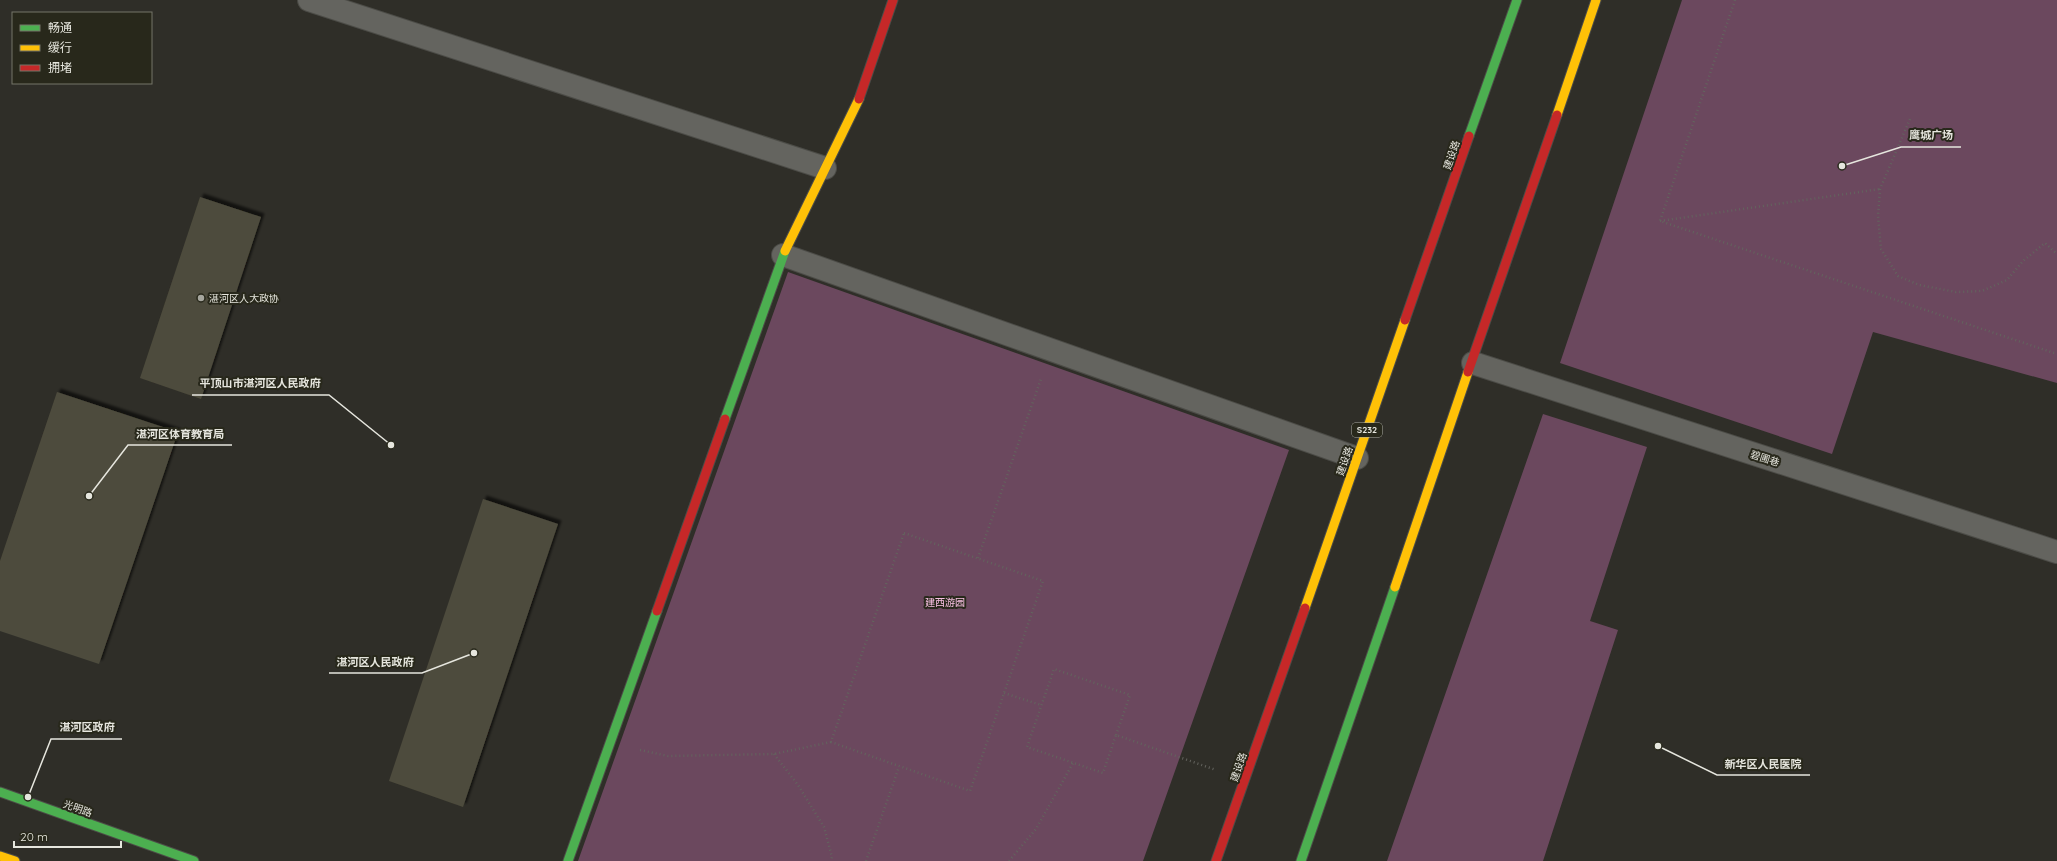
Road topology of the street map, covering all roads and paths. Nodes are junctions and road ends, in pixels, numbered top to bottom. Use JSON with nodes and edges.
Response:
{"nodes":[{"id":1,"x":310,"y":0,"type":"edge"},
{"id":2,"x":893,"y":0,"type":"edge"},
{"id":3,"x":1517,"y":0,"type":"edge"},
{"id":4,"x":1596,"y":0,"type":"edge"},
{"id":5,"x":1735,"y":0,"type":"edge"},
{"id":6,"x":1910,"y":119,"type":"dead end"},
{"id":7,"x":825,"y":168,"type":"junction"},
{"id":8,"x":1880,"y":189,"type":"junction"},
{"id":9,"x":1660,"y":221,"type":"junction"},
{"id":10,"x":2057,"y":254,"type":"edge"},
{"id":11,"x":783,"y":255,"type":"junction"},
{"id":12,"x":1051,"y":350,"type":"junction"},
{"id":13,"x":2057,"y":354,"type":"edge"},
{"id":14,"x":1473,"y":363,"type":"junction"},
{"id":15,"x":1357,"y":458,"type":"junction"},
{"id":16,"x":2057,"y":552,"type":"edge"},
{"id":17,"x":978,"y":558,"type":"junction"},
{"id":18,"x":1004,"y":692,"type":"junction"},
{"id":19,"x":1041,"y":705,"type":"junction"},
{"id":20,"x":1116,"y":735,"type":"junction"},
{"id":21,"x":831,"y":742,"type":"junction"},
{"id":22,"x":611,"y":744,"type":"junction"},
{"id":23,"x":774,"y":754,"type":"junction"},
{"id":24,"x":1073,"y":763,"type":"junction"},
{"id":25,"x":899,"y":767,"type":"junction"},
{"id":26,"x":1245,"y":780,"type":"junction"},
{"id":27,"x":0,"y":792,"type":"edge"},
{"id":28,"x":0,"y":856,"type":"edge"},
{"id":29,"x":15,"y":861,"type":"edge"},
{"id":30,"x":194,"y":861,"type":"edge"},
{"id":31,"x":568,"y":861,"type":"edge"},
{"id":32,"x":831,"y":861,"type":"edge"},
{"id":33,"x":866,"y":861,"type":"edge"},
{"id":34,"x":1009,"y":861,"type":"edge"},
{"id":35,"x":1216,"y":861,"type":"edge"},
{"id":36,"x":1301,"y":861,"type":"edge"}],
"edges":[{"from":1,"to":7,"type":"street"},
{"from":2,"to":7,"type":"main road"},
{"from":3,"to":15,"type":"main road","name":"建设路","number":"S232"},
{"from":4,"to":14,"type":"main road"},
{"from":5,"to":9,"type":"path"},
{"from":6,"to":8,"type":"path"},
{"from":7,"to":11,"type":"main road"},
{"from":8,"to":9,"type":"path"},
{"from":8,"to":10,"type":"path"},
{"from":9,"to":13,"type":"path"},
{"from":11,"to":12,"type":"street"},
{"from":11,"to":22,"type":"main road"},
{"from":12,"to":15,"type":"street"},
{"from":12,"to":17,"type":"path"},
{"from":14,"to":16,"type":"street","name":"碧圃巷"},
{"from":14,"to":36,"type":"main road"},
{"from":15,"to":26,"type":"main road","name":"建设路","number":"S232"},
{"from":17,"to":18,"type":"path"},
{"from":17,"to":21,"type":"path"},
{"from":18,"to":19,"type":"path"},
{"from":18,"to":25,"type":"path"},
{"from":19,"to":20,"type":"path"},
{"from":19,"to":24,"type":"path"},
{"from":20,"to":24,"type":"path"},
{"from":20,"to":26,"type":"path"},
{"from":21,"to":23,"type":"path"},
{"from":21,"to":25,"type":"path"},
{"from":22,"to":23,"type":"path"},
{"from":22,"to":31,"type":"main road"},
{"from":23,"to":32,"type":"path"},
{"from":24,"to":34,"type":"path"},
{"from":25,"to":33,"type":"path"},
{"from":26,"to":35,"type":"main road","name":"建设路","number":"S232"},
{"from":27,"to":30,"type":"main road","name":"光明路"},
{"from":28,"to":29,"type":"main road"}]}
